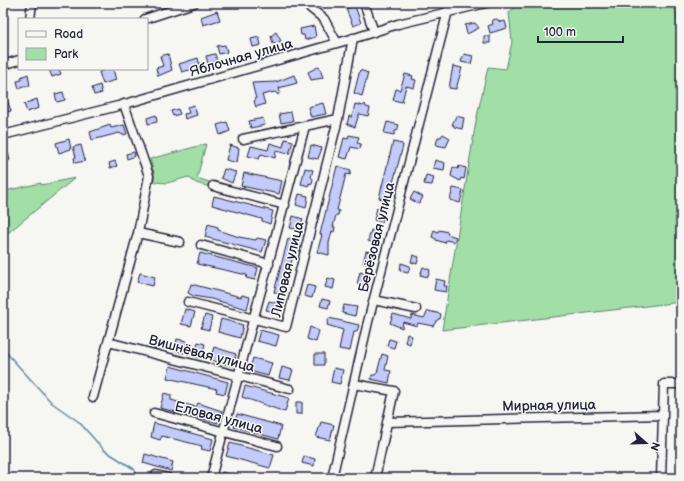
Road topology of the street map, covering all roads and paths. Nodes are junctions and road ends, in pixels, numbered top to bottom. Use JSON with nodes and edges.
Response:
{"nodes":[{"id":1,"x":32,"y":3,"type":"edge"},
{"id":2,"x":194,"y":3,"type":"edge"},
{"id":3,"x":304,"y":3,"type":"edge"},
{"id":4,"x":364,"y":3,"type":"edge"},
{"id":5,"x":450,"y":3,"type":"edge"},
{"id":6,"x":486,"y":3,"type":"edge"},
{"id":7,"x":447,"y":13,"type":"junction"},
{"id":8,"x":30,"y":18,"type":"edge"},
{"id":9,"x":148,"y":18,"type":"edge"},
{"id":10,"x":374,"y":32,"type":"junction"},
{"id":11,"x":354,"y":38,"type":"junction"},
{"id":12,"x":337,"y":43,"type":"junction"},
{"id":13,"x":18,"y":60,"type":"edge"},
{"id":14,"x":3,"y":65,"type":"edge"},
{"id":15,"x":124,"y":104,"type":"junction"},
{"id":16,"x":338,"y":119,"type":"junction"},
{"id":17,"x":305,"y":126,"type":"junction"},
{"id":18,"x":3,"y":135,"type":"edge"},
{"id":19,"x":243,"y":139,"type":"dead end"},
{"id":20,"x":213,"y":186,"type":"dead end"},
{"id":21,"x":285,"y":205,"type":"junction"},
{"id":22,"x":138,"y":233,"type":"junction"},
{"id":23,"x":180,"y":242,"type":"dead end"},
{"id":24,"x":201,"y":244,"type":"dead end"},
{"id":25,"x":269,"y":264,"type":"junction"},
{"id":26,"x":374,"y":300,"type":"junction"},
{"id":27,"x":188,"y":302,"type":"dead end"},
{"id":28,"x":416,"y":309,"type":"dead end"},
{"id":29,"x":254,"y":319,"type":"junction"},
{"id":30,"x":108,"y":342,"type":"junction"},
{"id":31,"x":238,"y":376,"type":"junction"},
{"id":32,"x":354,"y":384,"type":"junction"},
{"id":33,"x":681,"y":384,"type":"edge"},
{"id":34,"x":290,"y":389,"type":"dead end"},
{"id":35,"x":94,"y":397,"type":"dead end"},
{"id":36,"x":154,"y":413,"type":"dead end"},
{"id":37,"x":663,"y":416,"type":"junction"},
{"id":38,"x":387,"y":422,"type":"junction"},
{"id":39,"x":223,"y":432,"type":"junction"},
{"id":40,"x":277,"y":446,"type":"dead end"},
{"id":41,"x":156,"y":475,"type":"dead end"},
{"id":42,"x":168,"y":478,"type":"edge"},
{"id":43,"x":211,"y":478,"type":"edge"},
{"id":44,"x":332,"y":478,"type":"edge"},
{"id":45,"x":375,"y":478,"type":"edge"},
{"id":46,"x":661,"y":478,"type":"edge"}],
"edges":[{"from":1,"to":8,"type":"street"},
{"from":2,"to":9,"type":"street"},
{"from":3,"to":12,"type":"street"},
{"from":4,"to":10,"type":"street"},
{"from":5,"to":7,"type":"street","name":"Берёзовая улица"},
{"from":6,"to":7,"type":"street","name":"Яблочная улица"},
{"from":7,"to":10,"type":"street","name":"Яблочная улица"},
{"from":7,"to":26,"type":"street","name":"Берёзовая улица"},
{"from":10,"to":11,"type":"street","name":"Яблочная улица"},
{"from":11,"to":12,"type":"street","name":"Яблочная улица"},
{"from":11,"to":16,"type":"street"},
{"from":12,"to":15,"type":"street","name":"Яблочная улица"},
{"from":13,"to":14,"type":"street"},
{"from":15,"to":18,"type":"street","name":"Яблочная улица"},
{"from":15,"to":22,"type":"street"},
{"from":16,"to":17,"type":"street"},
{"from":16,"to":29,"type":"street","name":"Липовая улица"},
{"from":17,"to":19,"type":"street"},
{"from":17,"to":21,"type":"street"},
{"from":20,"to":21,"type":"street"},
{"from":21,"to":25,"type":"street"},
{"from":22,"to":23,"type":"street"},
{"from":22,"to":30,"type":"street"},
{"from":24,"to":25,"type":"street"},
{"from":25,"to":29,"type":"street"},
{"from":26,"to":28,"type":"street"},
{"from":26,"to":32,"type":"street","name":"Берёзовая улица"},
{"from":27,"to":29,"type":"street","name":"Липовая улица"},
{"from":29,"to":31,"type":"street"},
{"from":30,"to":31,"type":"street","name":"Вишнёвая улица"},
{"from":30,"to":35,"type":"street"},
{"from":31,"to":34,"type":"street","name":"Вишнёвая улица"},
{"from":31,"to":39,"type":"street"},
{"from":32,"to":38,"type":"street"},
{"from":32,"to":44,"type":"street","name":"Берёзовая улица"},
{"from":33,"to":37,"type":"street"},
{"from":36,"to":39,"type":"street","name":"Еловая улица"},
{"from":37,"to":38,"type":"street","name":"Мирная улица"},
{"from":37,"to":46,"type":"street"},
{"from":38,"to":45,"type":"street"},
{"from":39,"to":40,"type":"street","name":"Еловая улица"},
{"from":39,"to":43,"type":"street"},
{"from":41,"to":42,"type":"street"}]}
